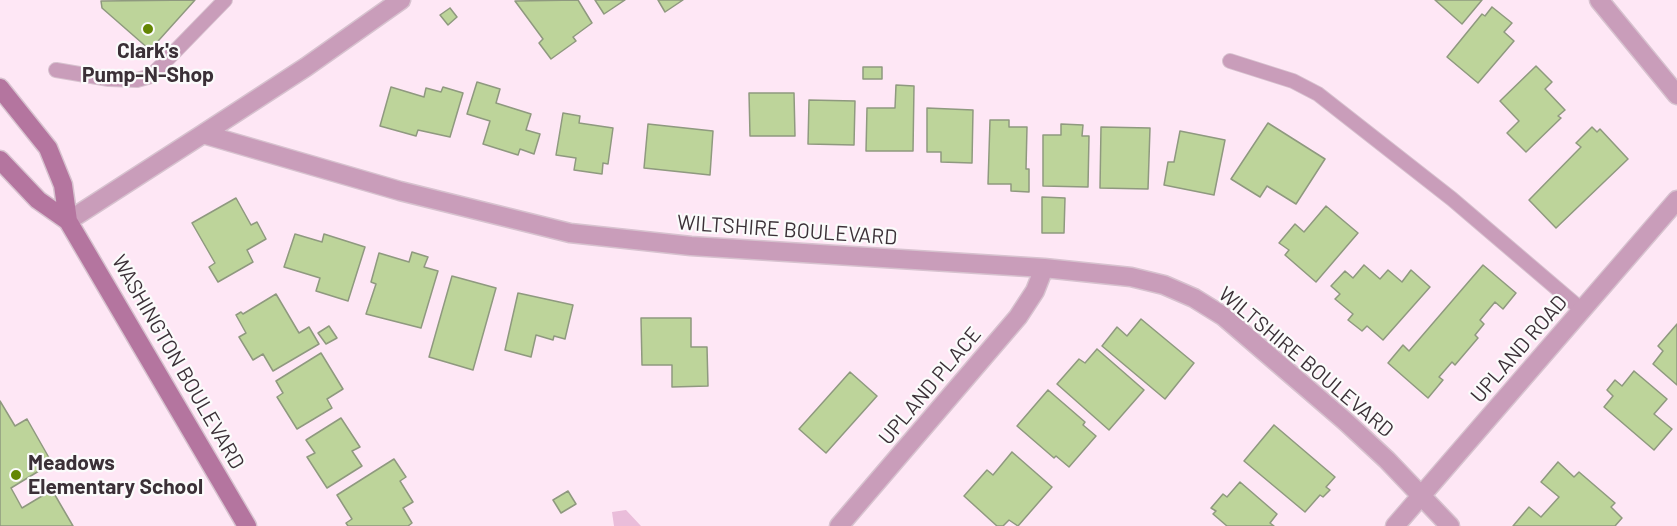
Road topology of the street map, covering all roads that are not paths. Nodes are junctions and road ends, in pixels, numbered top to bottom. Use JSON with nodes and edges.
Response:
{"nodes":[{"id":1,"x":225,"y":0,"type":"edge"},
{"id":2,"x":401,"y":0,"type":"edge"},
{"id":3,"x":1599,"y":0,"type":"edge"},
{"id":4,"x":1230,"y":61,"type":"dead end"},
{"id":5,"x":56,"y":70,"type":"dead end"},
{"id":6,"x":0,"y":88,"type":"edge"},
{"id":7,"x":1677,"y":95,"type":"edge"},
{"id":8,"x":203,"y":134,"type":"junction"},
{"id":9,"x":0,"y":160,"type":"edge"},
{"id":10,"x":1677,"y":200,"type":"edge"},
{"id":11,"x":68,"y":221,"type":"junction"},
{"id":12,"x":1044,"y":268,"type":"junction"},
{"id":13,"x":1582,"y":310,"type":"junction"},
{"id":14,"x":1420,"y":495,"type":"junction"},
{"id":15,"x":247,"y":526,"type":"edge"},
{"id":16,"x":839,"y":526,"type":"edge"},
{"id":17,"x":1395,"y":526,"type":"edge"},
{"id":18,"x":1449,"y":526,"type":"edge"}],
"edges":[{"from":1,"to":5,"type":"lane"},
{"from":2,"to":8,"type":"street"},
{"from":3,"to":7,"type":"street"},
{"from":4,"to":13,"type":"lane"},
{"from":6,"to":11,"type":"street","name":"WASHINGTON BOULEVARD"},
{"from":8,"to":11,"type":"street"},
{"from":8,"to":12,"type":"street","name":"WILTSHIRE BOULEVARD"},
{"from":9,"to":11,"type":"street","name":"WASHINGTON BOULEVARD"},
{"from":10,"to":13,"type":"street","name":"UPLAND ROAD"},
{"from":11,"to":15,"type":"street","name":"WASHINGTON BOULEVARD"},
{"from":12,"to":14,"type":"street","name":"WILTSHIRE BOULEVARD"},
{"from":12,"to":16,"type":"street","name":"UPLAND PLACE"},
{"from":13,"to":14,"type":"street","name":"UPLAND ROAD"},
{"from":14,"to":17,"type":"street","name":"UPLAND ROAD"},
{"from":14,"to":18,"type":"street","name":"WILTSHIRE BOULEVARD"}]}
